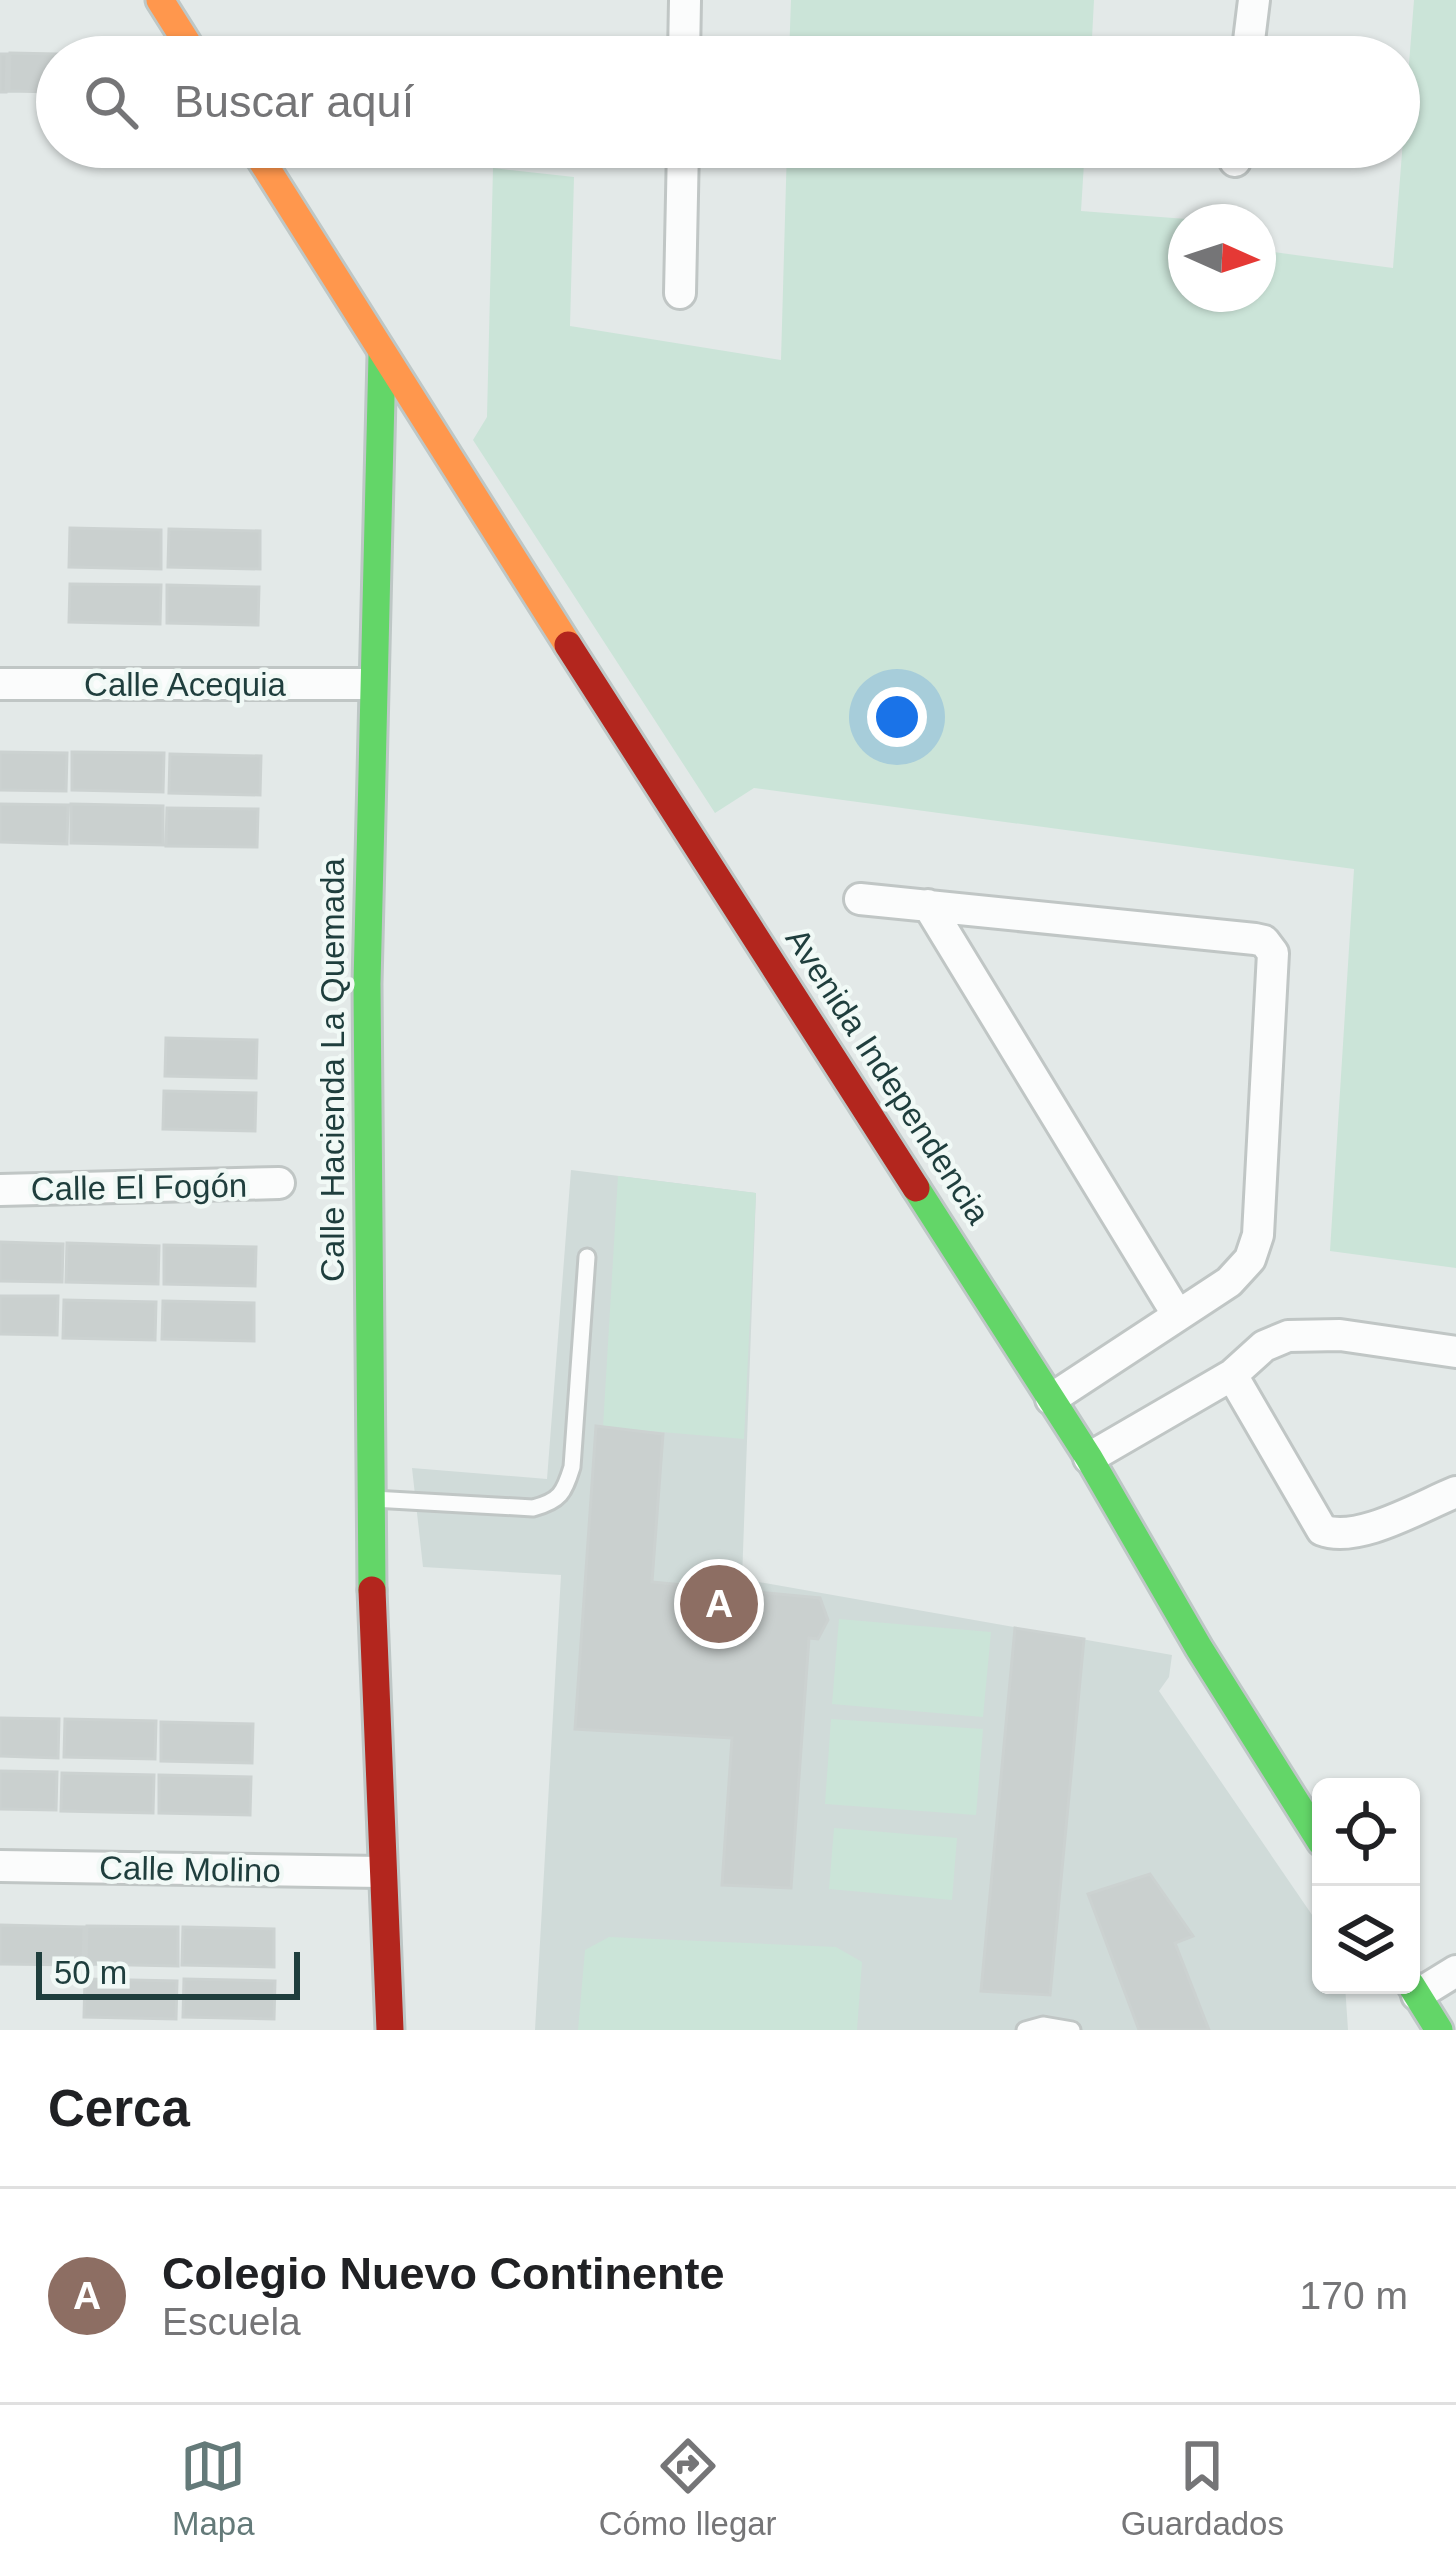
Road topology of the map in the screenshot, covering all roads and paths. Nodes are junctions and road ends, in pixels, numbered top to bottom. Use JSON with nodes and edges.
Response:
{"nodes":[{"id":1,"x":160,"y":0,"type":"edge"},
{"id":2,"x":685,"y":0,"type":"edge"},
{"id":3,"x":1254,"y":0,"type":"edge"},
{"id":4,"x":183,"y":36,"type":"edge"},
{"id":5,"x":684,"y":36,"type":"edge"},
{"id":6,"x":1250,"y":36,"type":"edge"},
{"id":7,"x":266,"y":168,"type":"edge"},
{"id":8,"x":682,"y":168,"type":"edge"},
{"id":9,"x":680,"y":293,"type":"dead end"},
{"id":10,"x":382,"y":356,"type":"junction"},
{"id":11,"x":0,"y":684,"type":"edge"},
{"id":12,"x":371,"y":684,"type":"junction"},
{"id":13,"x":860,"y":899,"type":"dead end"},
{"id":14,"x":928,"y":905,"type":"junction"},
{"id":15,"x":279,"y":1184,"type":"dead end"},
{"id":16,"x":0,"y":1190,"type":"edge"},
{"id":17,"x":587,"y":1257,"type":"dead end"},
{"id":18,"x":1177,"y":1315,"type":"junction"},
{"id":19,"x":1456,"y":1352,"type":"edge"},
{"id":20,"x":1232,"y":1375,"type":"junction"},
{"id":21,"x":1051,"y":1399,"type":"junction"},
{"id":22,"x":1089,"y":1458,"type":"junction"},
{"id":23,"x":1456,"y":1492,"type":"edge"},
{"id":24,"x":370,"y":1498,"type":"junction"},
{"id":25,"x":1312,"y":1828,"type":"edge"},
{"id":26,"x":0,"y":1866,"type":"edge"},
{"id":27,"x":380,"y":1872,"type":"junction"},
{"id":28,"x":1456,"y":1972,"type":"edge"},
{"id":29,"x":1420,"y":1987,"type":"edge"},
{"id":30,"x":1416,"y":1994,"type":"edge"},
{"id":31,"x":390,"y":2030,"type":"edge"},
{"id":32,"x":1025,"y":2030,"type":"edge"},
{"id":33,"x":1072,"y":2030,"type":"edge"},
{"id":34,"x":1439,"y":2030,"type":"edge"}],
"edges":[{"from":1,"to":4,"type":"street"},
{"from":2,"to":5,"type":"street"},
{"from":3,"to":6,"type":"street"},
{"from":7,"to":10,"type":"street"},
{"from":8,"to":9,"type":"street"},
{"from":10,"to":12,"type":"street","name":"Calle Hacienda La Quemada"},
{"from":10,"to":21,"type":"street","name":"Avenida Independencia"},
{"from":11,"to":12,"type":"street","name":"Calle Acequia"},
{"from":12,"to":24,"type":"street","name":"Calle Hacienda La Quemada"},
{"from":13,"to":14,"type":"street"},
{"from":14,"to":18,"type":"street"},
{"from":14,"to":18,"type":"street"},
{"from":15,"to":16,"type":"street","name":"Calle El Fogón"},
{"from":17,"to":24,"type":"lane"},
{"from":18,"to":21,"type":"street"},
{"from":19,"to":20,"type":"street"},
{"from":20,"to":22,"type":"street"},
{"from":20,"to":23,"type":"street"},
{"from":21,"to":22,"type":"street","name":"Avenida Independencia"},
{"from":22,"to":25,"type":"street","name":"Avenida Independencia"},
{"from":24,"to":27,"type":"street","name":"Calle Hacienda La Quemada"},
{"from":26,"to":27,"type":"street","name":"Calle Molino"},
{"from":27,"to":31,"type":"street","name":"Calle Hacienda La Quemada"},
{"from":28,"to":29,"type":"street"},
{"from":30,"to":34,"type":"street"},
{"from":32,"to":33,"type":"lane"}]}
